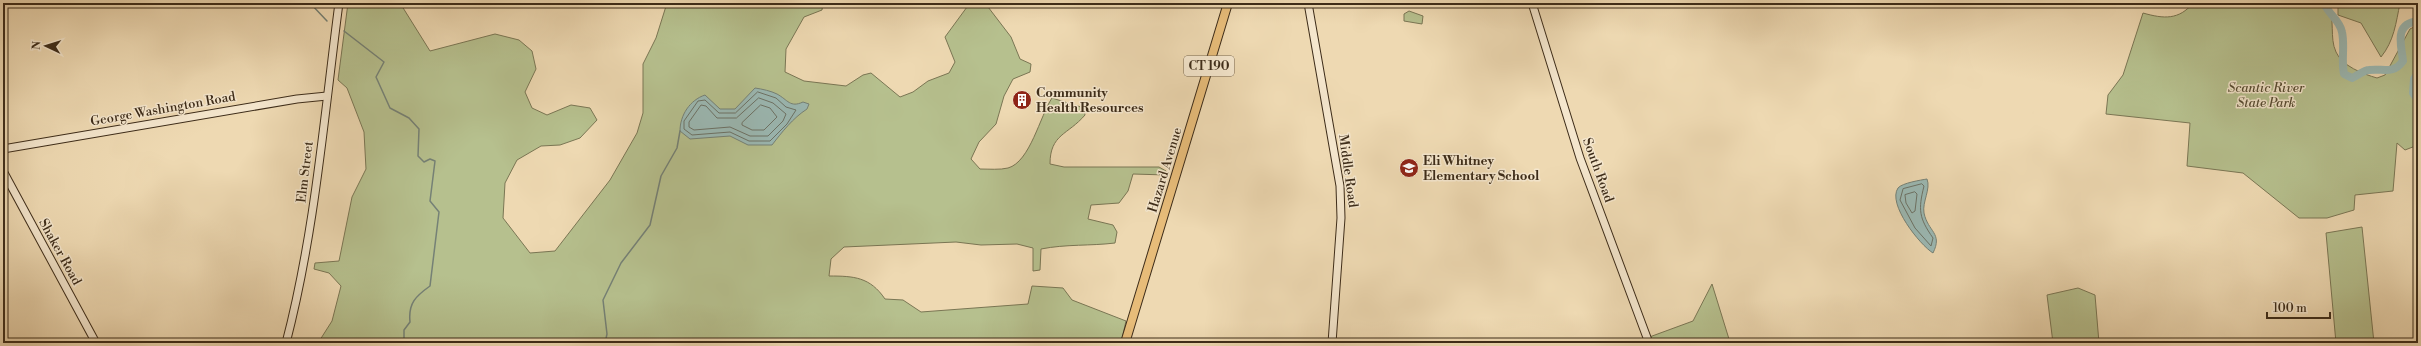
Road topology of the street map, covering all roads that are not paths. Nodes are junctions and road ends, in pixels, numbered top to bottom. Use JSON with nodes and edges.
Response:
{"nodes":[{"id":1,"x":339,"y":3,"type":"edge"},
{"id":2,"x":1228,"y":3,"type":"edge"},
{"id":3,"x":1308,"y":3,"type":"edge"},
{"id":4,"x":1532,"y":3,"type":"edge"},
{"id":5,"x":327,"y":96,"type":"junction"},
{"id":6,"x":3,"y":149,"type":"edge"},
{"id":7,"x":3,"y":171,"type":"edge"},
{"id":8,"x":96,"y":343,"type":"edge"},
{"id":9,"x":286,"y":343,"type":"edge"},
{"id":10,"x":1125,"y":343,"type":"edge"},
{"id":11,"x":1332,"y":343,"type":"edge"},
{"id":12,"x":1649,"y":343,"type":"edge"}],
"edges":[{"from":1,"to":5,"type":"street","name":"Elm Street"},
{"from":2,"to":10,"type":"main road","name":"Hazard Avenue","number":"CT 190"},
{"from":3,"to":11,"type":"street","name":"Middle Road"},
{"from":4,"to":12,"type":"street","name":"South Road"},
{"from":5,"to":6,"type":"street","name":"George Washington Road"},
{"from":5,"to":9,"type":"street","name":"Elm Street"},
{"from":7,"to":8,"type":"street","name":"Shaker Road"}]}
